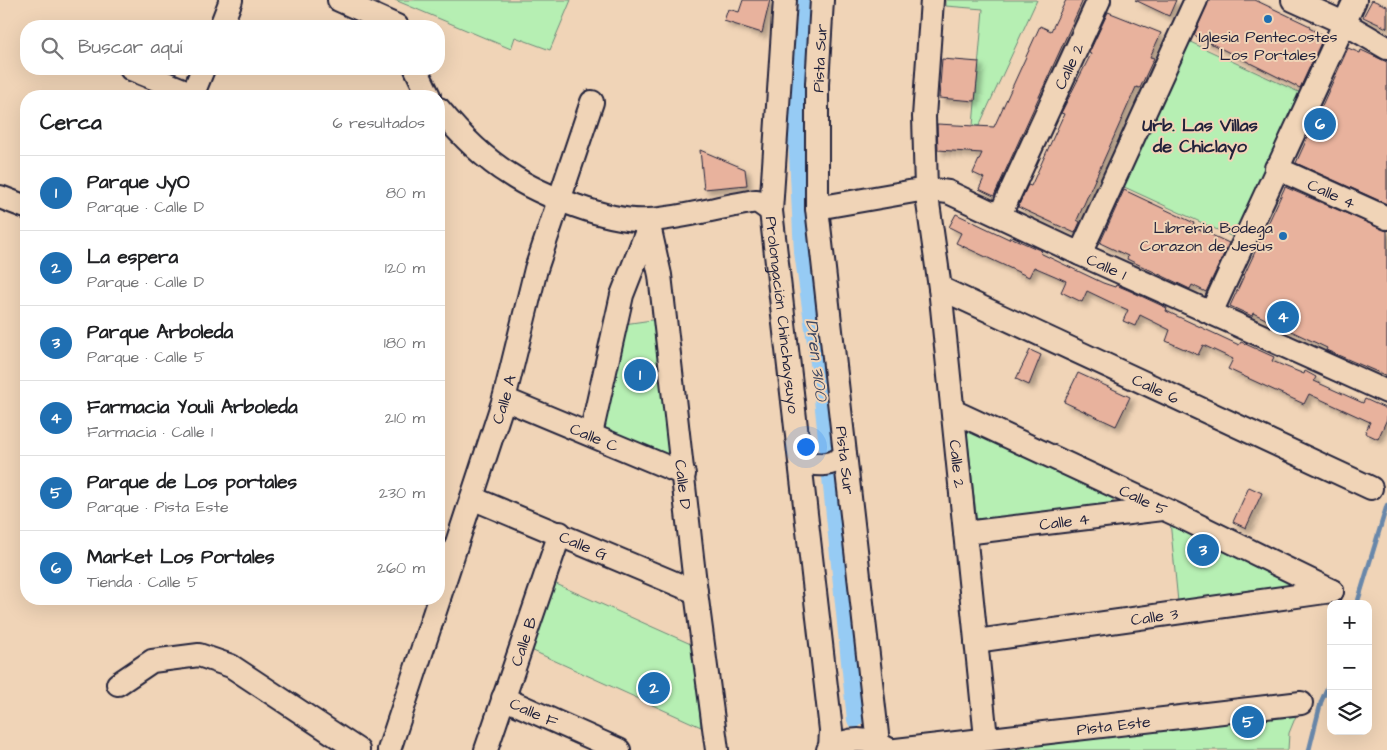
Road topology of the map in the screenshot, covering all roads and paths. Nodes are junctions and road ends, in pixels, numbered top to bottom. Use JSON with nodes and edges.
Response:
{"nodes":[{"id":1,"x":232,"y":0,"type":"edge"},
{"id":2,"x":339,"y":0,"type":"edge"},
{"id":3,"x":785,"y":0,"type":"edge"},
{"id":4,"x":822,"y":0,"type":"edge"},
{"id":5,"x":932,"y":0,"type":"edge"},
{"id":6,"x":1099,"y":0,"type":"edge"},
{"id":7,"x":1196,"y":0,"type":"edge"},
{"id":8,"x":1293,"y":0,"type":"edge"},
{"id":9,"x":1355,"y":0,"type":"edge"},
{"id":10,"x":224,"y":20,"type":"edge"},
{"id":11,"x":384,"y":20,"type":"edge"},
{"id":12,"x":1344,"y":24,"type":"junction"},
{"id":13,"x":1387,"y":48,"type":"edge"},
{"id":14,"x":145,"y":75,"type":"edge"},
{"id":15,"x":201,"y":75,"type":"edge"},
{"id":16,"x":419,"y":75,"type":"edge"},
{"id":17,"x":181,"y":90,"type":"edge"},
{"id":18,"x":195,"y":90,"type":"edge"},
{"id":19,"x":426,"y":90,"type":"edge"},
{"id":20,"x":592,"y":102,"type":"dead end"},
{"id":21,"x":445,"y":115,"type":"edge"},
{"id":22,"x":1276,"y":168,"type":"junction"},
{"id":23,"x":926,"y":189,"type":"junction"},
{"id":24,"x":0,"y":198,"type":"edge"},
{"id":25,"x":561,"y":199,"type":"junction"},
{"id":26,"x":20,"y":205,"type":"edge"},
{"id":27,"x":817,"y":208,"type":"junction"},
{"id":28,"x":771,"y":211,"type":"junction"},
{"id":29,"x":1000,"y":215,"type":"junction"},
{"id":30,"x":1387,"y":218,"type":"edge"},
{"id":31,"x":649,"y":223,"type":"junction"},
{"id":32,"x":1080,"y":254,"type":"junction"},
{"id":33,"x":631,"y":271,"type":"junction"},
{"id":34,"x":660,"y":275,"type":"junction"},
{"id":35,"x":940,"y":288,"type":"junction"},
{"id":36,"x":1210,"y":313,"type":"junction"},
{"id":37,"x":1387,"y":392,"type":"edge"},
{"id":38,"x":504,"y":399,"type":"junction"},
{"id":39,"x":953,"y":411,"type":"junction"},
{"id":40,"x":591,"y":434,"type":"junction"},
{"id":41,"x":842,"y":457,"type":"junction"},
{"id":42,"x":804,"y":461,"type":"junction"},
{"id":43,"x":684,"y":474,"type":"junction"},
{"id":44,"x":1371,"y":488,"type":"dead end"},
{"id":45,"x":472,"y":498,"type":"junction"},
{"id":46,"x":1162,"y":509,"type":"junction"},
{"id":47,"x":560,"y":533,"type":"junction"},
{"id":48,"x":965,"y":533,"type":"junction"},
{"id":49,"x":445,"y":581,"type":"edge"},
{"id":50,"x":1332,"y":591,"type":"joint"},
{"id":51,"x":696,"y":592,"type":"junction"},
{"id":52,"x":437,"y":605,"type":"edge"},
{"id":53,"x":976,"y":641,"type":"junction"},
{"id":54,"x":118,"y":684,"type":"dead end"},
{"id":55,"x":503,"y":698,"type":"junction"},
{"id":56,"x":1301,"y":703,"type":"dead end"},
{"id":57,"x":986,"y":738,"type":"junction"},
{"id":58,"x":888,"y":748,"type":"edge"},
{"id":59,"x":829,"y":749,"type":"edge"},
{"id":60,"x":358,"y":750,"type":"edge"},
{"id":61,"x":389,"y":750,"type":"edge"},
{"id":62,"x":486,"y":750,"type":"edge"},
{"id":63,"x":620,"y":750,"type":"edge"},
{"id":64,"x":716,"y":750,"type":"edge"}],
"edges":[{"from":1,"to":10,"type":"street"},
{"from":2,"to":11,"type":"street"},
{"from":3,"to":28,"type":"street","name":"Prolongación Chinchaysuyo"},
{"from":4,"to":27,"type":"street","name":"Pista Sur"},
{"from":5,"to":23,"type":"street","name":"Calle 2"},
{"from":6,"to":29,"type":"street","name":"Calle 2"},
{"from":7,"to":32,"type":"street"},
{"from":8,"to":12,"type":"street"},
{"from":9,"to":12,"type":"street"},
{"from":12,"to":13,"type":"street"},
{"from":12,"to":22,"type":"street"},
{"from":14,"to":17,"type":"street"},
{"from":15,"to":18,"type":"street"},
{"from":16,"to":19,"type":"street"},
{"from":20,"to":25,"type":"street","name":"Calle A"},
{"from":21,"to":25,"type":"street"},
{"from":22,"to":30,"type":"street","name":"Calle 4"},
{"from":22,"to":36,"type":"street"},
{"from":23,"to":27,"type":"street","name":"Calle 1"},
{"from":23,"to":29,"type":"street","name":"Calle 1"},
{"from":23,"to":35,"type":"street","name":"Calle 2"},
{"from":24,"to":26,"type":"street"},
{"from":25,"to":31,"type":"street"},
{"from":25,"to":38,"type":"street","name":"Calle A"},
{"from":27,"to":41,"type":"street","name":"Pista Sur"},
{"from":28,"to":31,"type":"street"},
{"from":28,"to":42,"type":"street","name":"Prolongación Chinchaysuyo"},
{"from":29,"to":32,"type":"street","name":"Calle 1"},
{"from":31,"to":33,"type":"street"},
{"from":31,"to":34,"type":"street","name":"Calle D"},
{"from":32,"to":36,"type":"street","name":"Calle 1"},
{"from":33,"to":34,"type":"street"},
{"from":33,"to":40,"type":"street"},
{"from":34,"to":43,"type":"street","name":"Calle D"},
{"from":35,"to":39,"type":"street","name":"Calle 2"},
{"from":35,"to":44,"type":"street","name":"Calle 6"},
{"from":36,"to":37,"type":"street","name":"Calle 1"},
{"from":38,"to":40,"type":"street","name":"Calle C"},
{"from":38,"to":45,"type":"street","name":"Calle A"},
{"from":39,"to":46,"type":"street","name":"Calle 5"},
{"from":39,"to":48,"type":"street","name":"Calle 2"},
{"from":40,"to":43,"type":"street","name":"Calle C"},
{"from":41,"to":42,"type":"street"},
{"from":41,"to":58,"type":"street","name":"Pista Sur"},
{"from":42,"to":59,"type":"street","name":"Prolongación Chinchaysuyo"},
{"from":43,"to":51,"type":"street","name":"Calle D"},
{"from":45,"to":47,"type":"street","name":"Calle G"},
{"from":45,"to":49,"type":"street","name":"Calle A"},
{"from":46,"to":48,"type":"street","name":"Calle 4"},
{"from":46,"to":50,"type":"street","name":"Calle 5"},
{"from":47,"to":51,"type":"street","name":"Calle G"},
{"from":47,"to":55,"type":"street","name":"Calle B"},
{"from":48,"to":53,"type":"street","name":"Calle 2"},
{"from":50,"to":53,"type":"street","name":"Calle 3"},
{"from":51,"to":64,"type":"street","name":"Calle D"},
{"from":52,"to":61,"type":"street","name":"Calle A"},
{"from":53,"to":57,"type":"street","name":"Calle 2"},
{"from":54,"to":60,"type":"street"},
{"from":55,"to":62,"type":"street","name":"Calle B"},
{"from":55,"to":63,"type":"street","name":"Calle F"},
{"from":56,"to":57,"type":"street","name":"Pista Este"},
{"from":57,"to":58,"type":"street","name":"Pista Este"},
{"from":58,"to":59,"type":"street","name":"Pista Este"}]}
